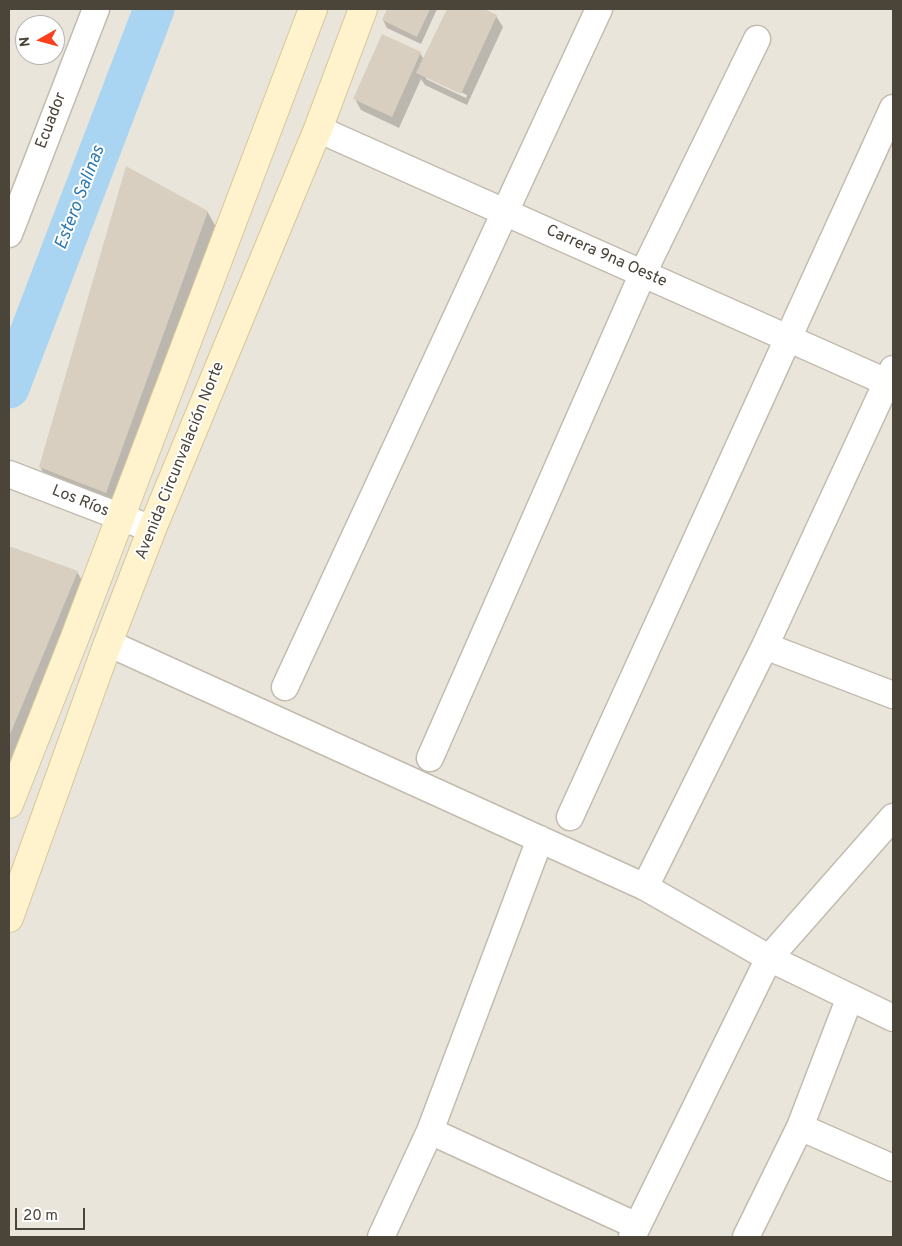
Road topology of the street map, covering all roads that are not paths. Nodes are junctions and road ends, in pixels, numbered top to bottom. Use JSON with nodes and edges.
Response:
{"nodes":[{"id":1,"x":96,"y":9,"type":"edge"},
{"id":2,"x":313,"y":9,"type":"edge"},
{"id":3,"x":363,"y":9,"type":"edge"},
{"id":4,"x":599,"y":9,"type":"edge"},
{"id":5,"x":757,"y":39,"type":"dead end"},
{"id":6,"x":893,"y":108,"type":"edge"},
{"id":7,"x":318,"y":129,"type":"junction"},
{"id":8,"x":504,"y":212,"type":"junction"},
{"id":9,"x":9,"y":234,"type":"edge"},
{"id":10,"x":643,"y":274,"type":"junction"},
{"id":11,"x":788,"y":338,"type":"junction"},
{"id":12,"x":891,"y":378,"type":"edge"},
{"id":13,"x":9,"y":474,"type":"edge"},
{"id":14,"x":119,"y":518,"type":"junction"},
{"id":15,"x":152,"y":529,"type":"junction"},
{"id":16,"x":108,"y":642,"type":"junction"},
{"id":17,"x":765,"y":646,"type":"junction"},
{"id":18,"x":285,"y":687,"type":"dead end"},
{"id":19,"x":893,"y":694,"type":"edge"},
{"id":20,"x":430,"y":758,"type":"dead end"},
{"id":21,"x":9,"y":804,"type":"edge"},
{"id":22,"x":570,"y":817,"type":"dead end"},
{"id":23,"x":893,"y":817,"type":"edge"},
{"id":24,"x":540,"y":839,"type":"junction"},
{"id":25,"x":645,"y":887,"type":"junction"},
{"id":26,"x":9,"y":918,"type":"edge"},
{"id":27,"x":769,"y":958,"type":"junction"},
{"id":28,"x":850,"y":997,"type":"junction"},
{"id":29,"x":893,"y":1018,"type":"edge"},
{"id":30,"x":800,"y":1128,"type":"junction"},
{"id":31,"x":430,"y":1131,"type":"junction"},
{"id":32,"x":893,"y":1168,"type":"edge"},
{"id":33,"x":634,"y":1232,"type":"edge"},
{"id":34,"x":381,"y":1237,"type":"edge"},
{"id":35,"x":746,"y":1237,"type":"edge"}],
"edges":[{"from":1,"to":9,"type":"street","name":"Ecuador"},
{"from":2,"to":14,"type":"main road"},
{"from":3,"to":7,"type":"main road","name":"Avenida Circunvalación Norte"},
{"from":4,"to":8,"type":"street"},
{"from":5,"to":10,"type":"street"},
{"from":6,"to":11,"type":"street"},
{"from":7,"to":8,"type":"street","name":"Carrera 9na Oeste"},
{"from":7,"to":15,"type":"main road","name":"Avenida Circunvalación Norte"},
{"from":8,"to":10,"type":"street","name":"Carrera 9na Oeste"},
{"from":8,"to":18,"type":"street"},
{"from":10,"to":11,"type":"street","name":"Carrera 9na Oeste"},
{"from":10,"to":20,"type":"street"},
{"from":11,"to":12,"type":"street","name":"Carrera 9na Oeste"},
{"from":11,"to":22,"type":"street"},
{"from":12,"to":17,"type":"street"},
{"from":13,"to":14,"type":"street","name":"Los Ríos"},
{"from":14,"to":15,"type":"street","name":"Los Ríos"},
{"from":14,"to":21,"type":"main road"},
{"from":15,"to":16,"type":"main road","name":"Avenida Circunvalación Norte"},
{"from":16,"to":24,"type":"street"},
{"from":16,"to":26,"type":"main road","name":"Avenida Circunvalación Norte"},
{"from":17,"to":19,"type":"street"},
{"from":17,"to":25,"type":"street"},
{"from":23,"to":27,"type":"street"},
{"from":24,"to":25,"type":"street"},
{"from":24,"to":31,"type":"street"},
{"from":25,"to":27,"type":"street"},
{"from":27,"to":28,"type":"street"},
{"from":27,"to":33,"type":"street"},
{"from":28,"to":29,"type":"street"},
{"from":28,"to":30,"type":"street"},
{"from":30,"to":32,"type":"street"},
{"from":30,"to":35,"type":"street"},
{"from":31,"to":33,"type":"street"},
{"from":31,"to":34,"type":"street"}]}
